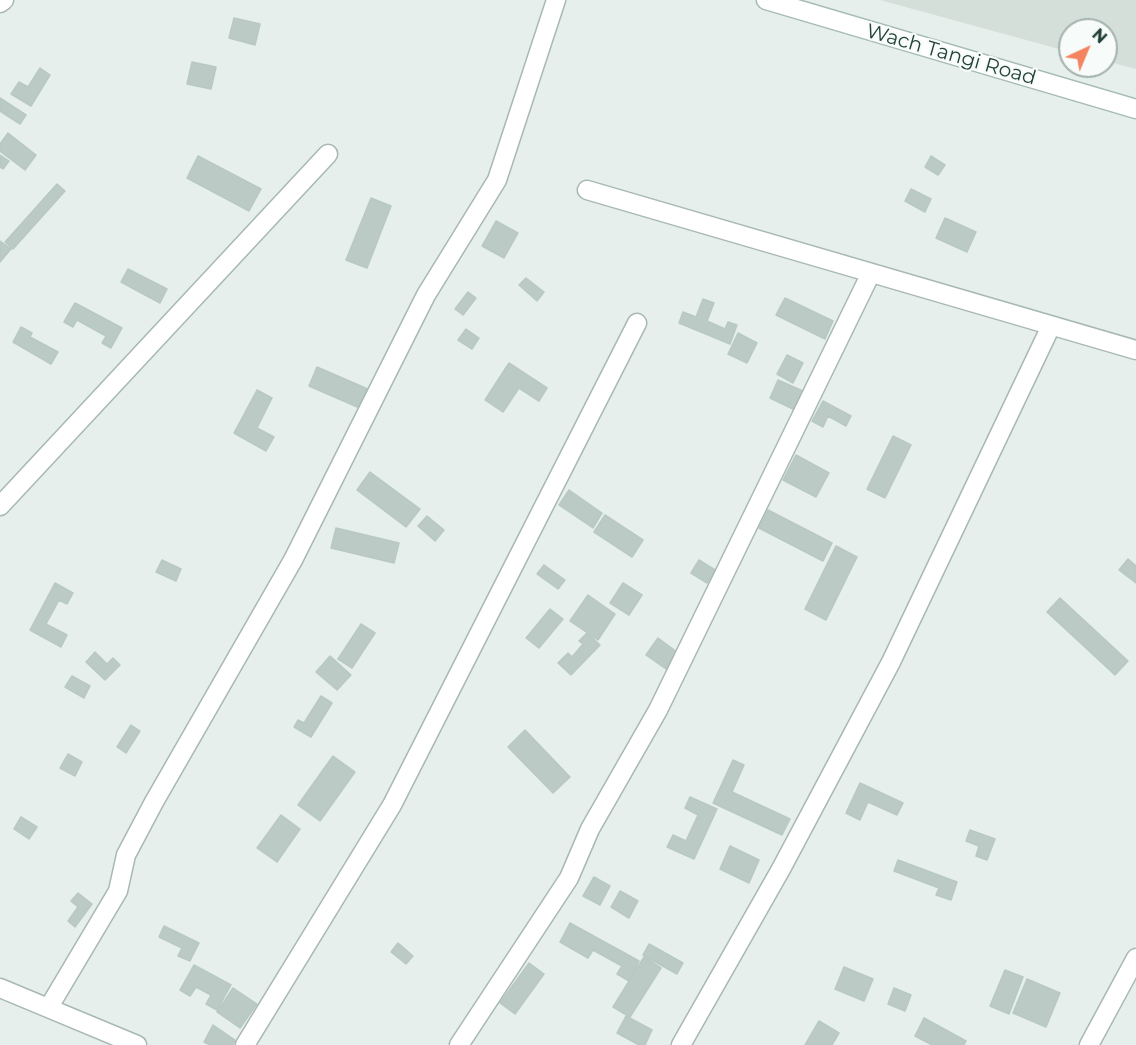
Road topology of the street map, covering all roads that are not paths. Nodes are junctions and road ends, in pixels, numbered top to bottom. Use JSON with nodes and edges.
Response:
{"nodes":[{"id":1,"x":4,"y":0,"type":"edge"},
{"id":2,"x":556,"y":0,"type":"edge"},
{"id":3,"x":765,"y":0,"type":"edge"},
{"id":4,"x":0,"y":3,"type":"edge"},
{"id":5,"x":1136,"y":109,"type":"edge"},
{"id":6,"x":328,"y":154,"type":"dead end"},
{"id":7,"x":587,"y":190,"type":"dead end"},
{"id":8,"x":871,"y":273,"type":"junction"},
{"id":9,"x":637,"y":323,"type":"dead end"},
{"id":10,"x":1051,"y":326,"type":"junction"},
{"id":11,"x":1136,"y":350,"type":"edge"},
{"id":12,"x":0,"y":506,"type":"edge"},
{"id":13,"x":1136,"y":958,"type":"edge"},
{"id":14,"x":0,"y":988,"type":"edge"},
{"id":15,"x":49,"y":1007,"type":"junction"},
{"id":16,"x":137,"y":1045,"type":"edge"},
{"id":17,"x":245,"y":1045,"type":"edge"},
{"id":18,"x":459,"y":1045,"type":"edge"},
{"id":19,"x":681,"y":1045,"type":"edge"},
{"id":20,"x":1089,"y":1045,"type":"edge"}],
"edges":[{"from":1,"to":4,"type":"street"},
{"from":2,"to":15,"type":"street"},
{"from":3,"to":5,"type":"street","name":"Wach Tangi Road"},
{"from":6,"to":12,"type":"street"},
{"from":7,"to":8,"type":"street"},
{"from":8,"to":10,"type":"street"},
{"from":8,"to":18,"type":"street"},
{"from":9,"to":17,"type":"street"},
{"from":10,"to":11,"type":"street"},
{"from":10,"to":19,"type":"street"},
{"from":13,"to":20,"type":"street"},
{"from":14,"to":15,"type":"street"},
{"from":15,"to":16,"type":"street"}]}
